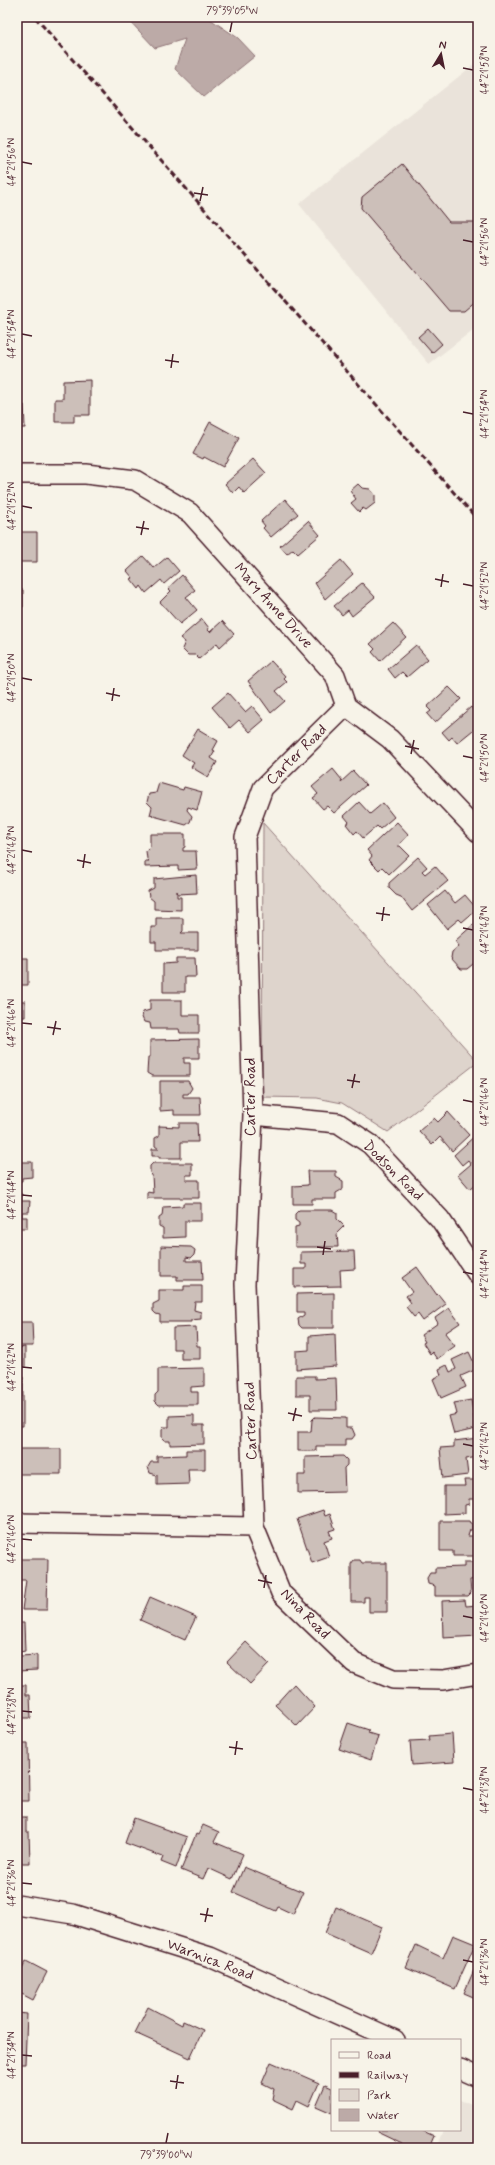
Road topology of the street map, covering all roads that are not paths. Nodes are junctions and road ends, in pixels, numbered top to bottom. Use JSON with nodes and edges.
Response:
{"nodes":[{"id":1,"x":17,"y":474,"type":"edge"},
{"id":2,"x":346,"y":706,"type":"junction"},
{"id":3,"x":478,"y":832,"type":"edge"},
{"id":4,"x":253,"y":1115,"type":"junction"},
{"id":5,"x":478,"y":1275,"type":"edge"},
{"id":6,"x":17,"y":1523,"type":"edge"},
{"id":7,"x":254,"y":1527,"type":"junction"},
{"id":8,"x":478,"y":1674,"type":"edge"},
{"id":9,"x":17,"y":1905,"type":"edge"},
{"id":10,"x":394,"y":2039,"type":"edge"},
{"id":11,"x":461,"y":2069,"type":"edge"},
{"id":12,"x":478,"y":2077,"type":"edge"}],
"edges":[{"from":1,"to":2,"type":"street","name":"Mary Anne Drive"},
{"from":2,"to":3,"type":"street"},
{"from":2,"to":4,"type":"street","name":"Carter Road"},
{"from":4,"to":5,"type":"street","name":"Dodson Road"},
{"from":4,"to":7,"type":"street","name":"Carter Road"},
{"from":6,"to":7,"type":"street"},
{"from":7,"to":8,"type":"street","name":"Nina Road"},
{"from":9,"to":10,"type":"street","name":"Warnica Road"},
{"from":11,"to":12,"type":"street"}]}
